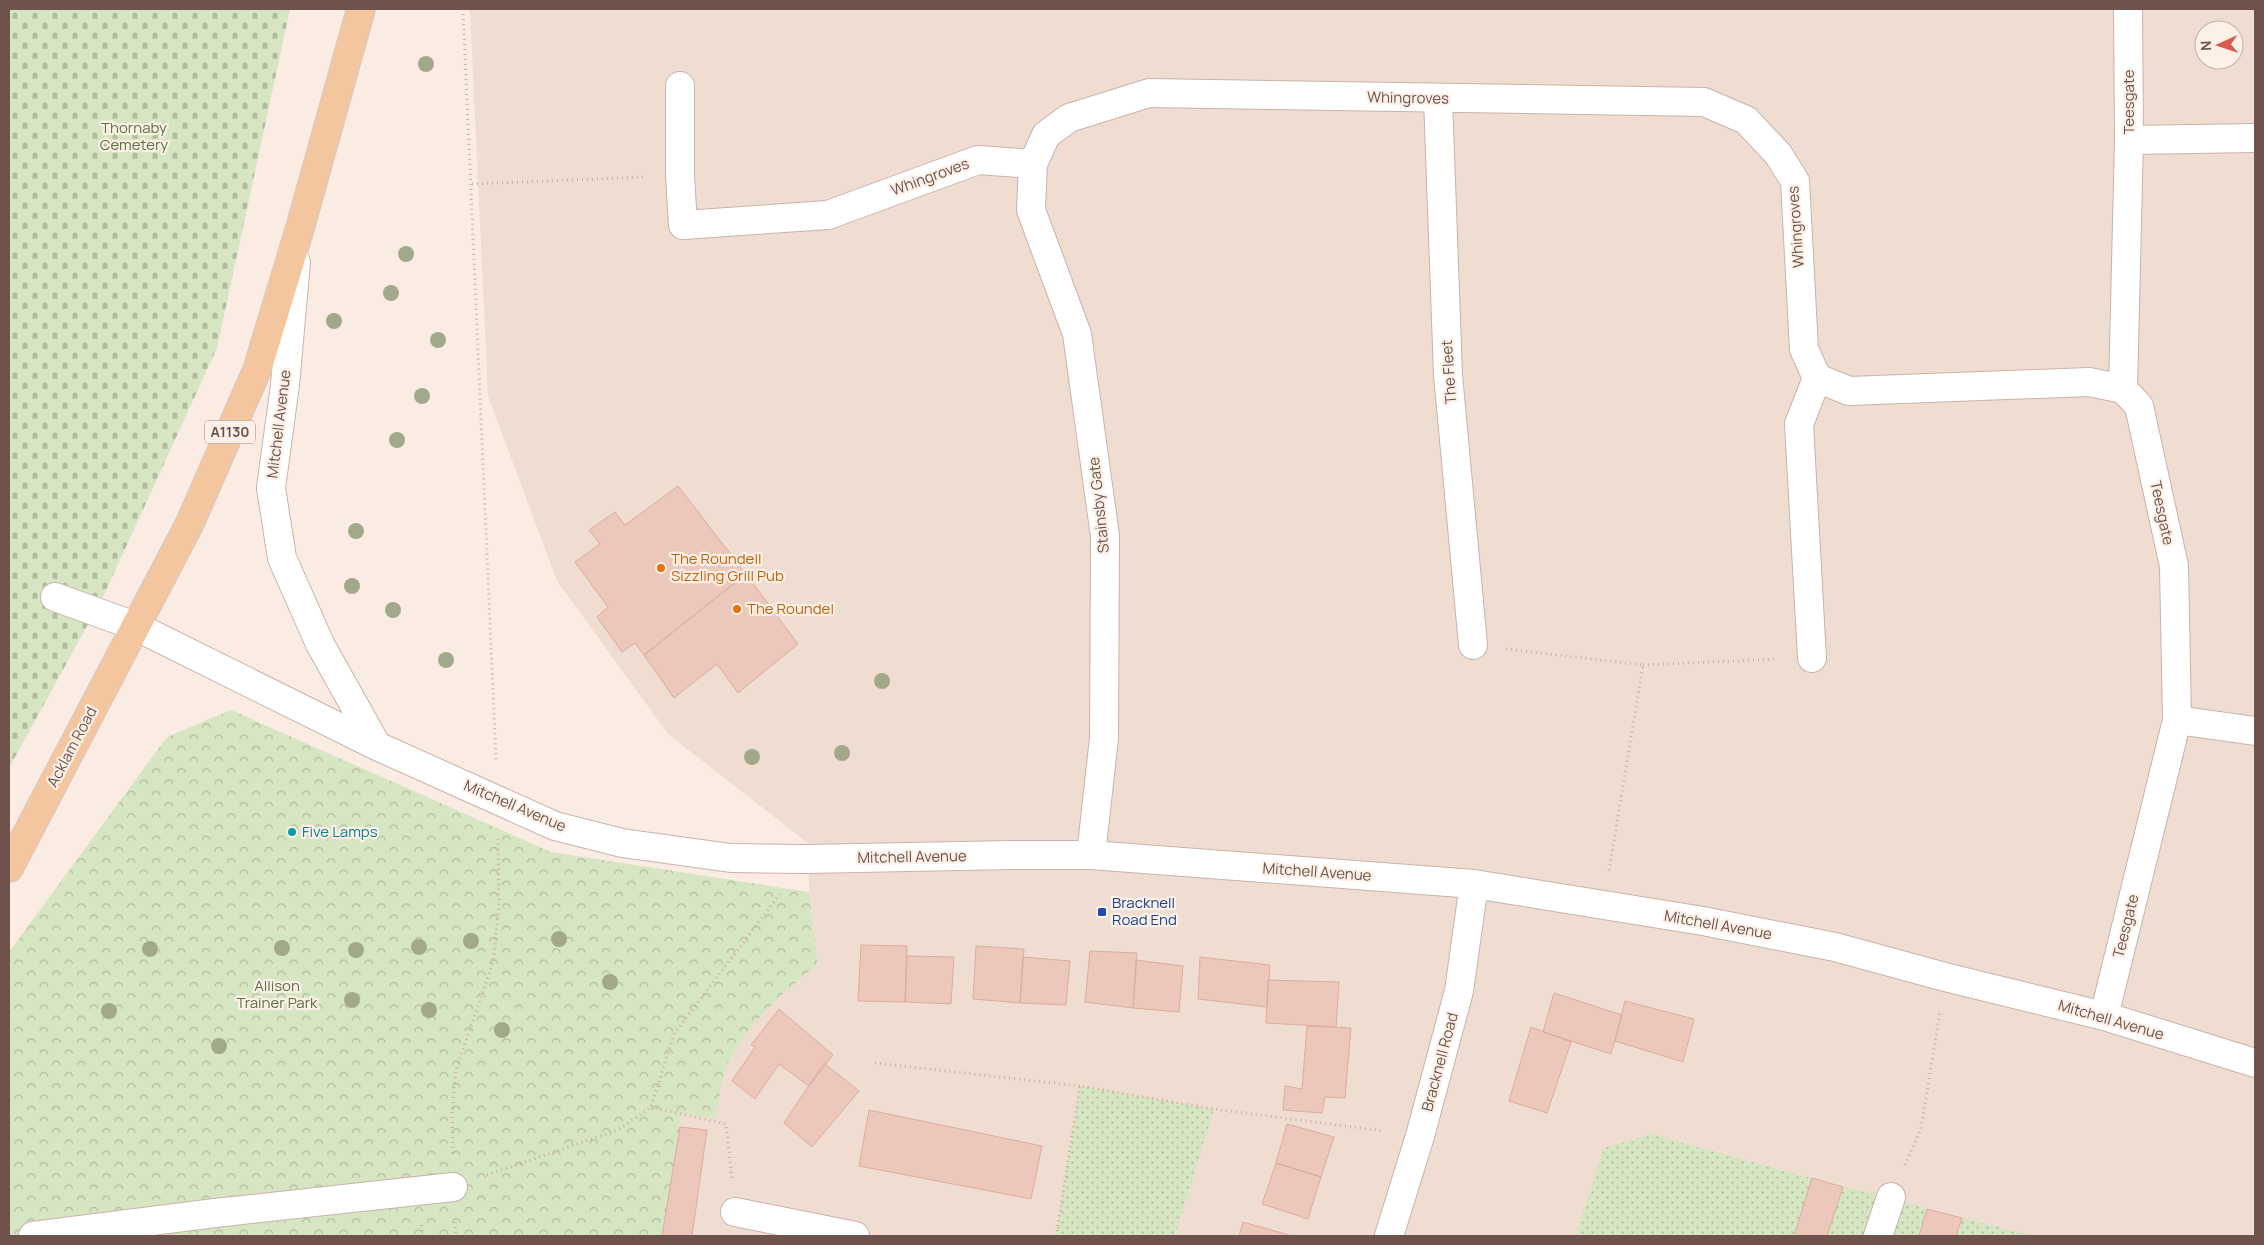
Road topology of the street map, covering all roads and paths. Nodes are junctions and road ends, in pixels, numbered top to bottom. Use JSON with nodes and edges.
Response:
{"nodes":[{"id":1,"x":361,"y":9,"type":"edge"},
{"id":2,"x":463,"y":9,"type":"edge"},
{"id":3,"x":2128,"y":9,"type":"edge"},
{"id":4,"x":680,"y":86,"type":"dead end"},
{"id":5,"x":1438,"y":98,"type":"junction"},
{"id":6,"x":2255,"y":138,"type":"edge"},
{"id":7,"x":2129,"y":140,"type":"junction"},
{"id":8,"x":1033,"y":164,"type":"junction"},
{"id":9,"x":680,"y":175,"type":"junction"},
{"id":10,"x":472,"y":184,"type":"junction"},
{"id":11,"x":300,"y":228,"type":"junction"},
{"id":12,"x":1817,"y":378,"type":"junction"},
{"id":13,"x":2123,"y":389,"type":"junction"},
{"id":14,"x":55,"y":597,"type":"dead end"},
{"id":15,"x":135,"y":626,"type":"junction"},
{"id":16,"x":1473,"y":645,"type":"joint"},
{"id":17,"x":1812,"y":658,"type":"joint"},
{"id":18,"x":1643,"y":665,"type":"junction"},
{"id":19,"x":2176,"y":720,"type":"junction"},
{"id":20,"x":2255,"y":732,"type":"edge"},
{"id":21,"x":377,"y":746,"type":"junction"},
{"id":22,"x":498,"y":800,"type":"junction"},
{"id":23,"x":1091,"y":855,"type":"junction"},
{"id":24,"x":807,"y":859,"type":"junction"},
{"id":25,"x":9,"y":868,"type":"edge"},
{"id":26,"x":1474,"y":884,"type":"junction"},
{"id":27,"x":1603,"y":905,"type":"junction"},
{"id":28,"x":1945,"y":977,"type":"junction"},
{"id":29,"x":2104,"y":1016,"type":"junction"},
{"id":30,"x":874,"y":1063,"type":"dead end"},
{"id":31,"x":2255,"y":1063,"type":"edge"},
{"id":32,"x":1080,"y":1086,"type":"junction"},
{"id":33,"x":651,"y":1107,"type":"junction"},
{"id":34,"x":1420,"y":1136,"type":"junction"},
{"id":35,"x":453,"y":1160,"type":"dead end"},
{"id":36,"x":453,"y":1187,"type":"joint"},
{"id":37,"x":1891,"y":1197,"type":"joint"},
{"id":38,"x":735,"y":1212,"type":"joint"},
{"id":39,"x":455,"y":1221,"type":"dead end"},
{"id":40,"x":33,"y":1236,"type":"edge"},
{"id":41,"x":456,"y":1236,"type":"edge"},
{"id":42,"x":855,"y":1236,"type":"edge"},
{"id":43,"x":1056,"y":1236,"type":"edge"},
{"id":44,"x":1389,"y":1236,"type":"edge"},
{"id":45,"x":1878,"y":1236,"type":"edge"}],
"edges":[{"from":1,"to":11,"type":"main road","number":"A1130"},
{"from":2,"to":10,"type":"path"},
{"from":3,"to":7,"type":"street","name":"Teesgate"},
{"from":4,"to":9,"type":"street","name":"Whingroves"},
{"from":5,"to":8,"type":"street","name":"Whingroves"},
{"from":5,"to":12,"type":"street","name":"Whingroves"},
{"from":5,"to":16,"type":"street","name":"The Fleet"},
{"from":6,"to":7,"type":"street"},
{"from":7,"to":13,"type":"street","name":"Teesgate"},
{"from":8,"to":9,"type":"street","name":"Whingroves"},
{"from":8,"to":23,"type":"street","name":"Stainsby Gate"},
{"from":9,"to":10,"type":"path"},
{"from":10,"to":22,"type":"path"},
{"from":11,"to":15,"type":"main road","number":"A1130"},
{"from":11,"to":21,"type":"street","name":"Mitchell Avenue"},
{"from":12,"to":13,"type":"street"},
{"from":12,"to":17,"type":"street"},
{"from":13,"to":19,"type":"street","name":"Teesgate"},
{"from":14,"to":15,"type":"street","name":"Mitchell Avenue"},
{"from":15,"to":21,"type":"street","name":"Mitchell Avenue"},
{"from":15,"to":25,"type":"main road","name":"Acklam Road","number":"A1130"},
{"from":16,"to":18,"type":"path"},
{"from":17,"to":18,"type":"path"},
{"from":18,"to":27,"type":"path"},
{"from":19,"to":20,"type":"street"},
{"from":19,"to":29,"type":"street","name":"Teesgate"},
{"from":21,"to":22,"type":"street","name":"Mitchell Avenue"},
{"from":22,"to":24,"type":"street","name":"Mitchell Avenue"},
{"from":22,"to":35,"type":"path"},
{"from":23,"to":24,"type":"street","name":"Mitchell Avenue"},
{"from":23,"to":26,"type":"street","name":"Mitchell Avenue"},
{"from":24,"to":33,"type":"path"},
{"from":26,"to":27,"type":"street","name":"Mitchell Avenue"},
{"from":26,"to":34,"type":"street","name":"Bracknell Road"},
{"from":27,"to":28,"type":"street","name":"Mitchell Avenue"},
{"from":28,"to":29,"type":"street","name":"Mitchell Avenue"},
{"from":28,"to":37,"type":"path"},
{"from":29,"to":31,"type":"street","name":"Mitchell Avenue"},
{"from":30,"to":32,"type":"path"},
{"from":32,"to":34,"type":"path"},
{"from":32,"to":43,"type":"path"},
{"from":33,"to":36,"type":"path"},
{"from":33,"to":38,"type":"path"},
{"from":34,"to":44,"type":"street","name":"Bracknell Road"},
{"from":36,"to":40,"type":"street"},
{"from":37,"to":45,"type":"street"},
{"from":38,"to":42,"type":"street"},
{"from":39,"to":41,"type":"path"}]}
